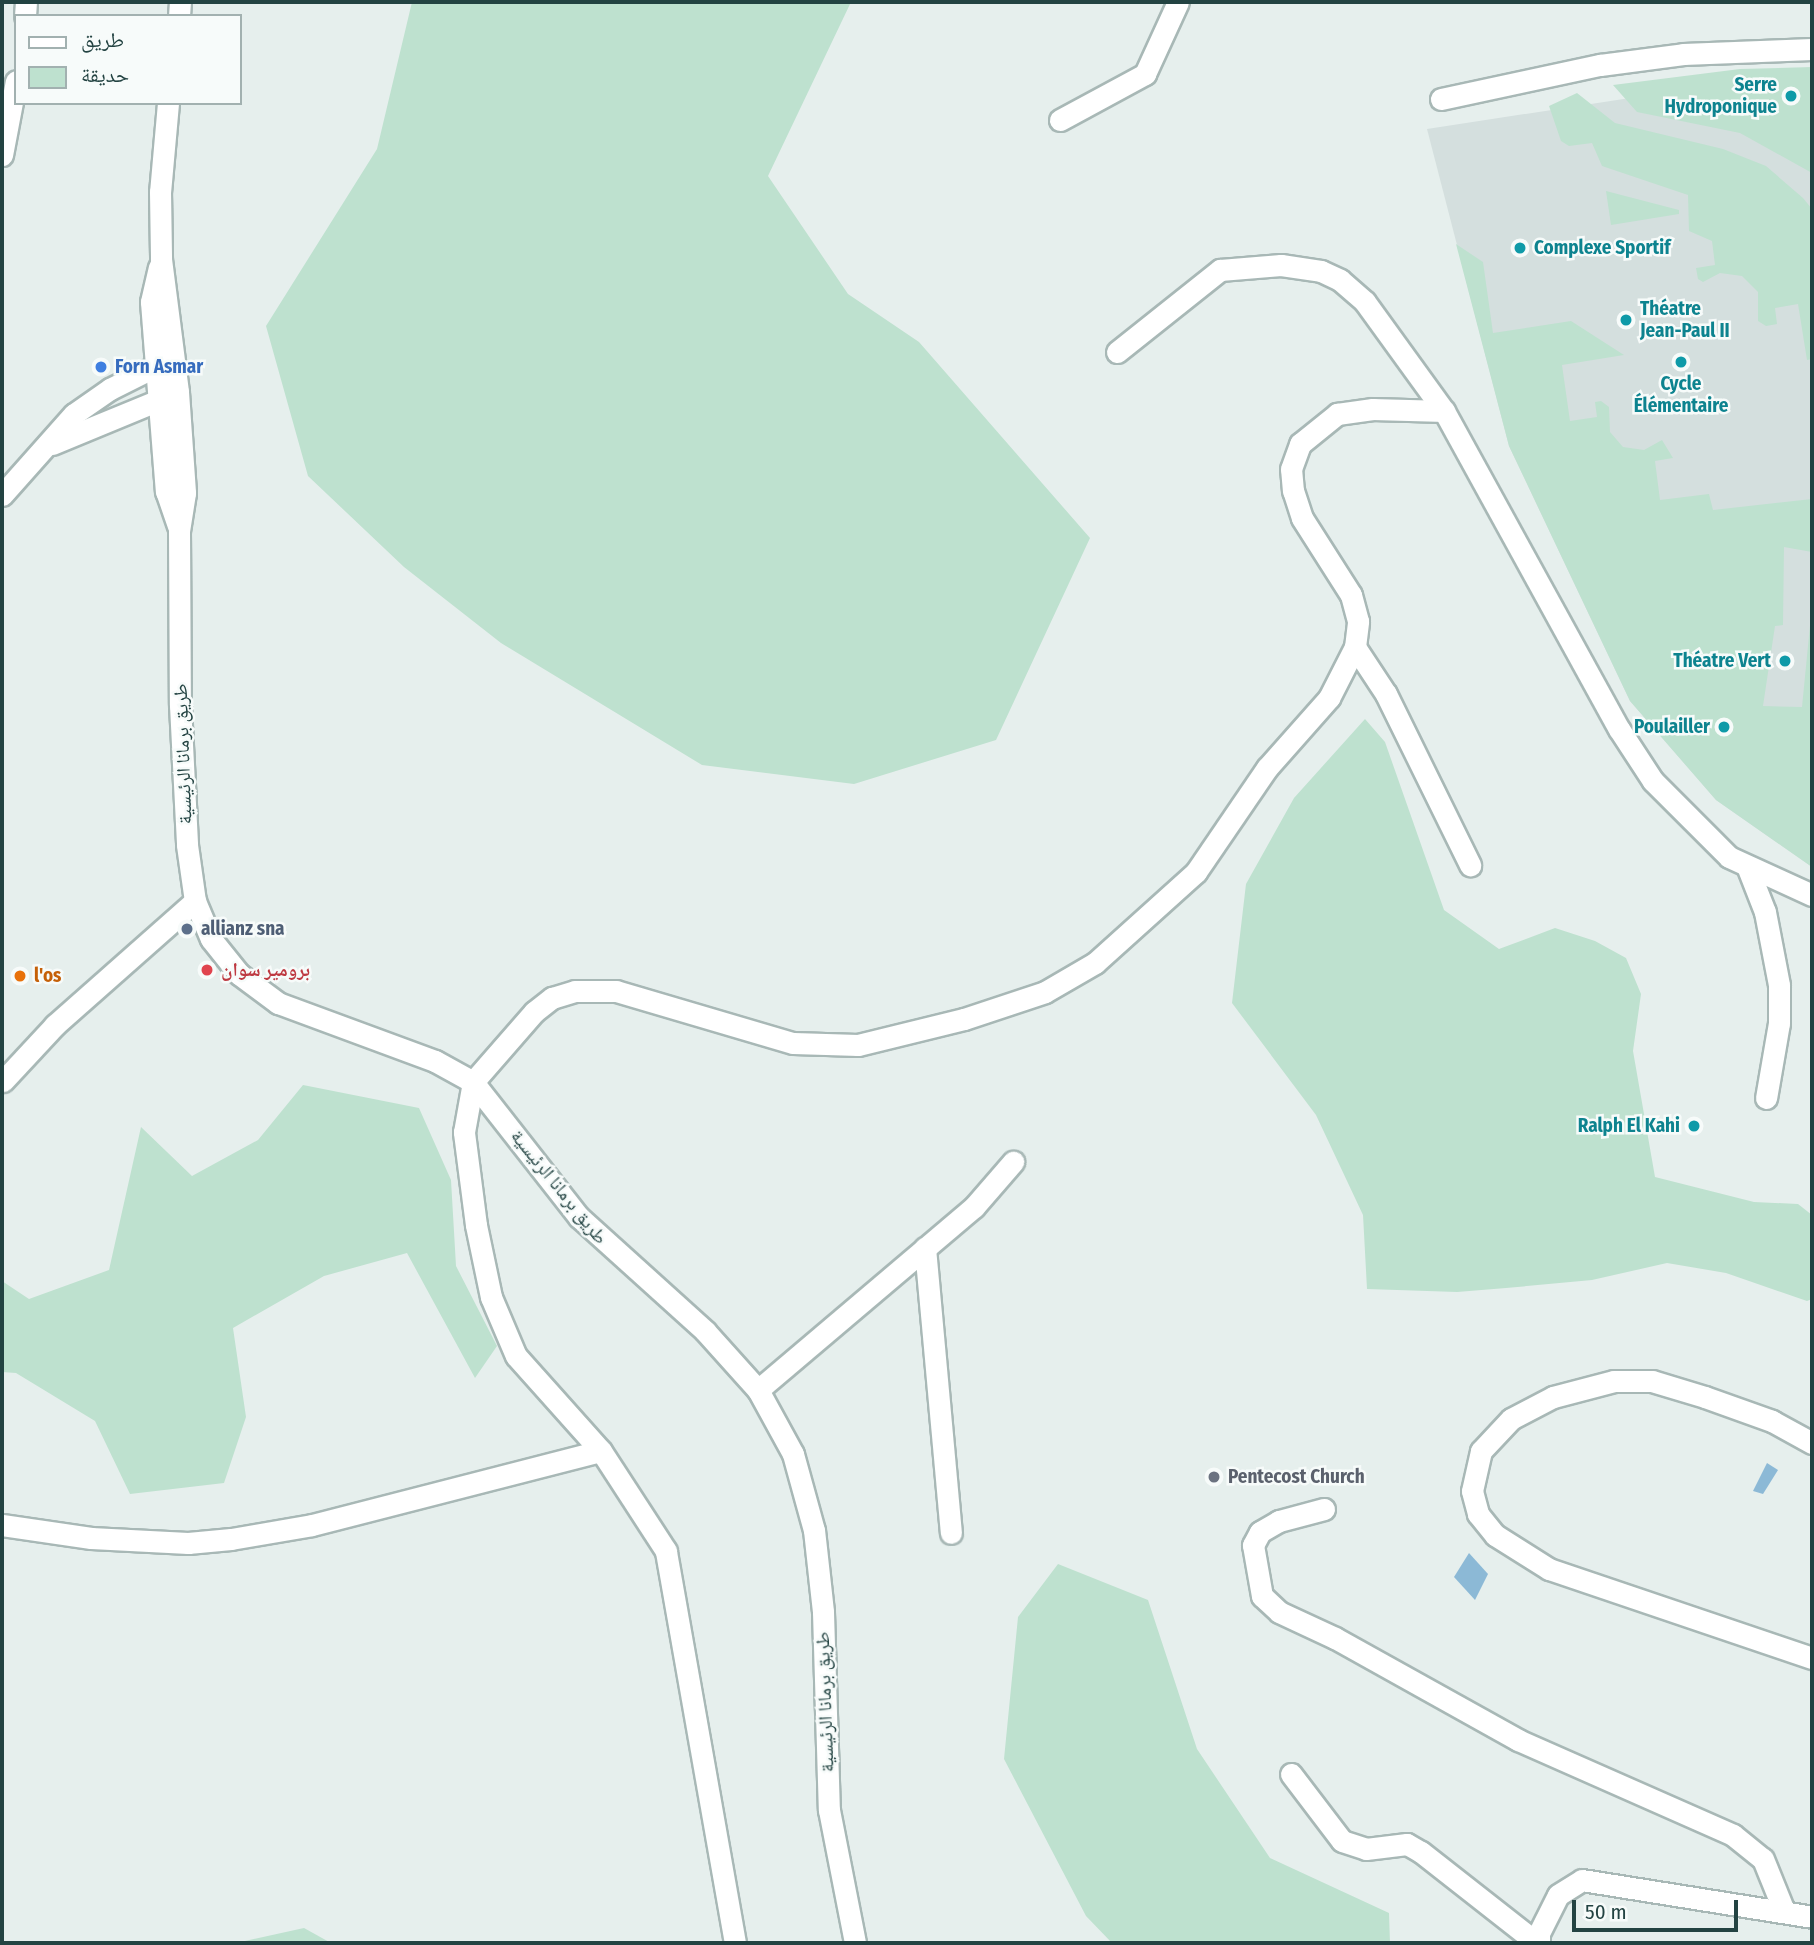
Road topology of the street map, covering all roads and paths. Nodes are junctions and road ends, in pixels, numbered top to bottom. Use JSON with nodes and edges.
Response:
{"nodes":[{"id":1,"x":1178,"y":2,"type":"edge"},
{"id":2,"x":1812,"y":49,"type":"edge"},
{"id":3,"x":14,"y":92,"type":"edge"},
{"id":4,"x":1441,"y":99,"type":"dead end"},
{"id":5,"x":168,"y":105,"type":"edge"},
{"id":6,"x":1060,"y":120,"type":"dead end"},
{"id":7,"x":2,"y":155,"type":"edge"},
{"id":8,"x":1117,"y":352,"type":"dead end"},
{"id":9,"x":164,"y":361,"type":"junction"},
{"id":10,"x":169,"y":395,"type":"junction"},
{"id":11,"x":1444,"y":411,"type":"junction"},
{"id":12,"x":50,"y":444,"type":"junction"},
{"id":13,"x":2,"y":495,"type":"edge"},
{"id":14,"x":1355,"y":647,"type":"junction"},
{"id":15,"x":1470,"y":864,"type":"dead end"},
{"id":16,"x":1747,"y":866,"type":"junction"},
{"id":17,"x":1812,"y":895,"type":"edge"},
{"id":18,"x":195,"y":901,"type":"junction"},
{"id":19,"x":3,"y":1081,"type":"edge"},
{"id":20,"x":473,"y":1082,"type":"junction"},
{"id":21,"x":1766,"y":1098,"type":"dead end"},
{"id":22,"x":1013,"y":1161,"type":"dead end"},
{"id":23,"x":925,"y":1248,"type":"junction"},
{"id":24,"x":758,"y":1390,"type":"junction"},
{"id":25,"x":1812,"y":1443,"type":"edge"},
{"id":26,"x":601,"y":1451,"type":"junction"},
{"id":27,"x":1324,"y":1509,"type":"dead end"},
{"id":28,"x":2,"y":1525,"type":"edge"},
{"id":29,"x":951,"y":1533,"type":"dead end"},
{"id":30,"x":1812,"y":1658,"type":"edge"},
{"id":31,"x":1291,"y":1774,"type":"dead end"},
{"id":32,"x":1784,"y":1911,"type":"junction"},
{"id":33,"x":1812,"y":1917,"type":"edge"},
{"id":34,"x":735,"y":1943,"type":"edge"},
{"id":35,"x":855,"y":1943,"type":"edge"},
{"id":36,"x":1538,"y":1943,"type":"edge"}],
"edges":[{"from":1,"to":6,"type":"street"},
{"from":2,"to":4,"type":"street"},
{"from":3,"to":7,"type":"street"},
{"from":5,"to":9,"type":"street","name":"طريق برمانا الرئيسية"},
{"from":8,"to":11,"type":"street"},
{"from":9,"to":10,"type":"street","name":"طريق برمانا الرئيسية"},
{"from":9,"to":12,"type":"street"},
{"from":10,"to":12,"type":"street"},
{"from":10,"to":18,"type":"street","name":"طريق برمانا الرئيسية"},
{"from":11,"to":14,"type":"street"},
{"from":11,"to":16,"type":"street"},
{"from":12,"to":13,"type":"street"},
{"from":14,"to":15,"type":"street"},
{"from":14,"to":20,"type":"street"},
{"from":16,"to":17,"type":"street"},
{"from":16,"to":21,"type":"street"},
{"from":18,"to":19,"type":"street"},
{"from":18,"to":20,"type":"street","name":"طريق برمانا الرئيسية"},
{"from":20,"to":24,"type":"street","name":"طريق برمانا الرئيسية"},
{"from":20,"to":26,"type":"street"},
{"from":22,"to":23,"type":"street"},
{"from":23,"to":24,"type":"street"},
{"from":23,"to":29,"type":"street"},
{"from":24,"to":35,"type":"street","name":"طريق برمانا الرئيسية"},
{"from":25,"to":30,"type":"street"},
{"from":26,"to":28,"type":"street"},
{"from":26,"to":34,"type":"street"},
{"from":27,"to":32,"type":"street"},
{"from":31,"to":36,"type":"street"},
{"from":32,"to":33,"type":"street"},
{"from":32,"to":36,"type":"street"}]}
